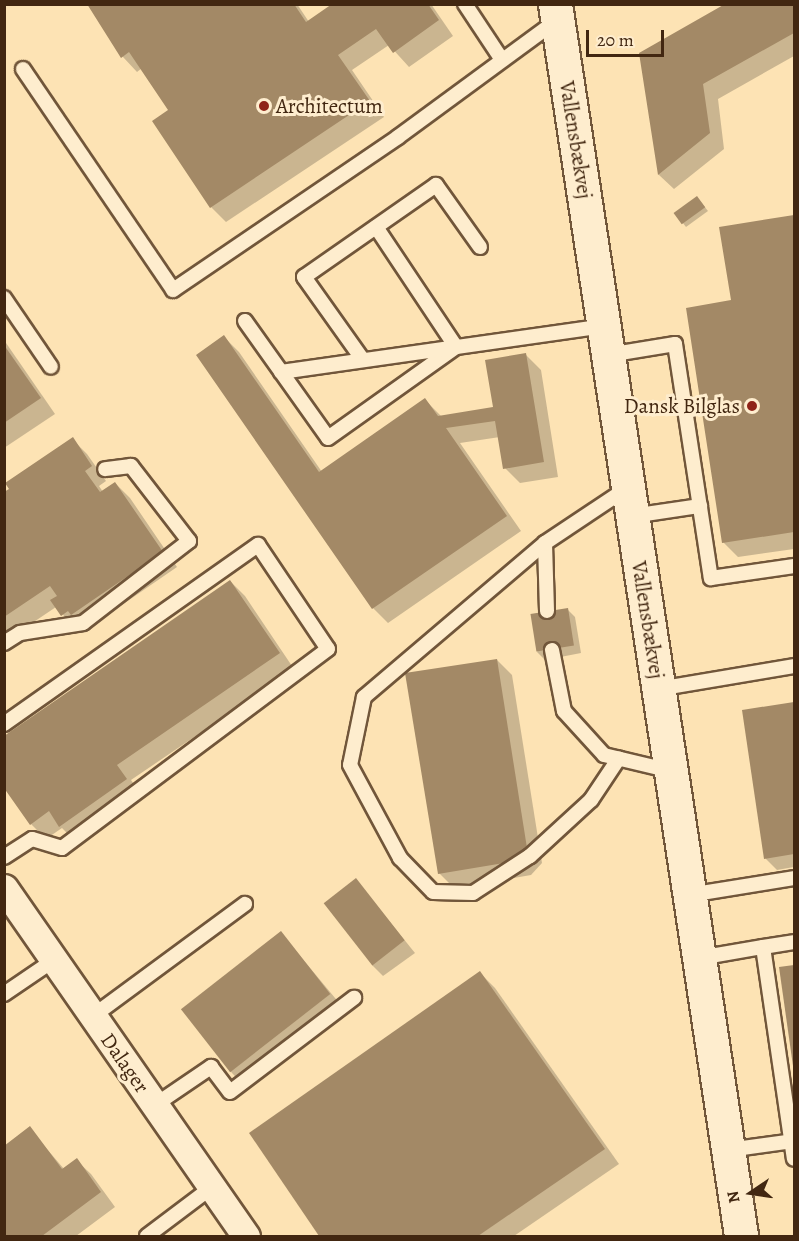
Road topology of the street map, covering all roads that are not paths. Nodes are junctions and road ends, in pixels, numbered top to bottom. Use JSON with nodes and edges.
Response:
{"nodes":[{"id":1,"x":465,"y":4,"type":"edge"},
{"id":2,"x":556,"y":12,"type":"edge"},
{"id":3,"x":502,"y":60,"type":"junction"},
{"id":4,"x":23,"y":69,"type":"dead end"},
{"id":5,"x":376,"y":226,"type":"junction"},
{"id":6,"x":480,"y":248,"type":"dead end"},
{"id":7,"x":4,"y":298,"type":"edge"},
{"id":8,"x":245,"y":321,"type":"dead end"},
{"id":9,"x":606,"y":341,"type":"junction"},
{"id":10,"x":456,"y":347,"type":"junction"},
{"id":11,"x":363,"y":360,"type":"junction"},
{"id":12,"x":51,"y":367,"type":"dead end"},
{"id":13,"x":281,"y":372,"type":"junction"},
{"id":14,"x":105,"y":469,"type":"dead end"},
{"id":15,"x":630,"y":502,"type":"junction"},
{"id":16,"x":700,"y":506,"type":"junction"},
{"id":17,"x":545,"y":543,"type":"junction"},
{"id":18,"x":795,"y":566,"type":"edge"},
{"id":19,"x":547,"y":611,"type":"dead end"},
{"id":20,"x":4,"y":643,"type":"edge"},
{"id":21,"x":552,"y":650,"type":"dead end"},
{"id":22,"x":795,"y":666,"type":"edge"},
{"id":23,"x":658,"y":689,"type":"junction"},
{"id":24,"x":4,"y":724,"type":"edge"},
{"id":25,"x":618,"y":758,"type":"junction"},
{"id":26,"x":671,"y":771,"type":"junction"},
{"id":27,"x":4,"y":857,"type":"edge"},
{"id":28,"x":795,"y":878,"type":"edge"},
{"id":29,"x":4,"y":888,"type":"edge"},
{"id":30,"x":689,"y":895,"type":"junction"},
{"id":31,"x":245,"y":904,"type":"dead end"},
{"id":32,"x":795,"y":942,"type":"edge"},
{"id":33,"x":763,"y":947,"type":"junction"},
{"id":34,"x":699,"y":958,"type":"junction"},
{"id":35,"x":54,"y":960,"type":"junction"},
{"id":36,"x":4,"y":994,"type":"edge"},
{"id":37,"x":354,"y":998,"type":"dead end"},
{"id":38,"x":93,"y":1016,"type":"junction"},
{"id":39,"x":155,"y":1105,"type":"junction"},
{"id":40,"x":793,"y":1141,"type":"edge"},
{"id":41,"x":728,"y":1150,"type":"junction"},
{"id":42,"x":795,"y":1159,"type":"edge"},
{"id":43,"x":212,"y":1187,"type":"junction"},
{"id":44,"x":147,"y":1236,"type":"edge"},
{"id":45,"x":246,"y":1236,"type":"edge"},
{"id":46,"x":741,"y":1236,"type":"edge"}],
"edges":[{"from":1,"to":3,"type":"lane"},
{"from":2,"to":3,"type":"lane"},
{"from":2,"to":9,"type":"street","name":"Vallensbækvej"},
{"from":3,"to":4,"type":"lane"},
{"from":5,"to":6,"type":"lane"},
{"from":5,"to":10,"type":"lane"},
{"from":5,"to":11,"type":"lane"},
{"from":7,"to":12,"type":"lane"},
{"from":8,"to":13,"type":"lane"},
{"from":9,"to":10,"type":"lane"},
{"from":9,"to":15,"type":"street","name":"Vallensbækvej"},
{"from":9,"to":16,"type":"lane"},
{"from":10,"to":11,"type":"lane"},
{"from":10,"to":13,"type":"lane"},
{"from":11,"to":13,"type":"lane"},
{"from":14,"to":20,"type":"lane"},
{"from":15,"to":16,"type":"lane"},
{"from":15,"to":17,"type":"lane"},
{"from":15,"to":23,"type":"street","name":"Vallensbækvej"},
{"from":16,"to":18,"type":"lane"},
{"from":17,"to":19,"type":"lane"},
{"from":17,"to":25,"type":"lane"},
{"from":21,"to":25,"type":"lane"},
{"from":22,"to":23,"type":"lane"},
{"from":23,"to":26,"type":"street","name":"Vallensbækvej"},
{"from":24,"to":27,"type":"lane"},
{"from":25,"to":26,"type":"lane"},
{"from":26,"to":30,"type":"street","name":"Vallensbækvej"},
{"from":28,"to":30,"type":"lane"},
{"from":29,"to":35,"type":"street","name":"Dalager"},
{"from":30,"to":34,"type":"street","name":"Vallensbækvej"},
{"from":31,"to":38,"type":"lane"},
{"from":32,"to":33,"type":"lane"},
{"from":33,"to":34,"type":"lane"},
{"from":33,"to":40,"type":"lane"},
{"from":34,"to":41,"type":"street","name":"Vallensbækvej"},
{"from":35,"to":36,"type":"lane"},
{"from":35,"to":38,"type":"street","name":"Dalager"},
{"from":37,"to":39,"type":"lane"},
{"from":38,"to":39,"type":"street","name":"Dalager"},
{"from":39,"to":43,"type":"street","name":"Dalager"},
{"from":40,"to":41,"type":"lane"},
{"from":40,"to":42,"type":"lane"},
{"from":41,"to":46,"type":"street","name":"Vallensbækvej"},
{"from":43,"to":44,"type":"lane"},
{"from":43,"to":45,"type":"street","name":"Dalager"}]}
